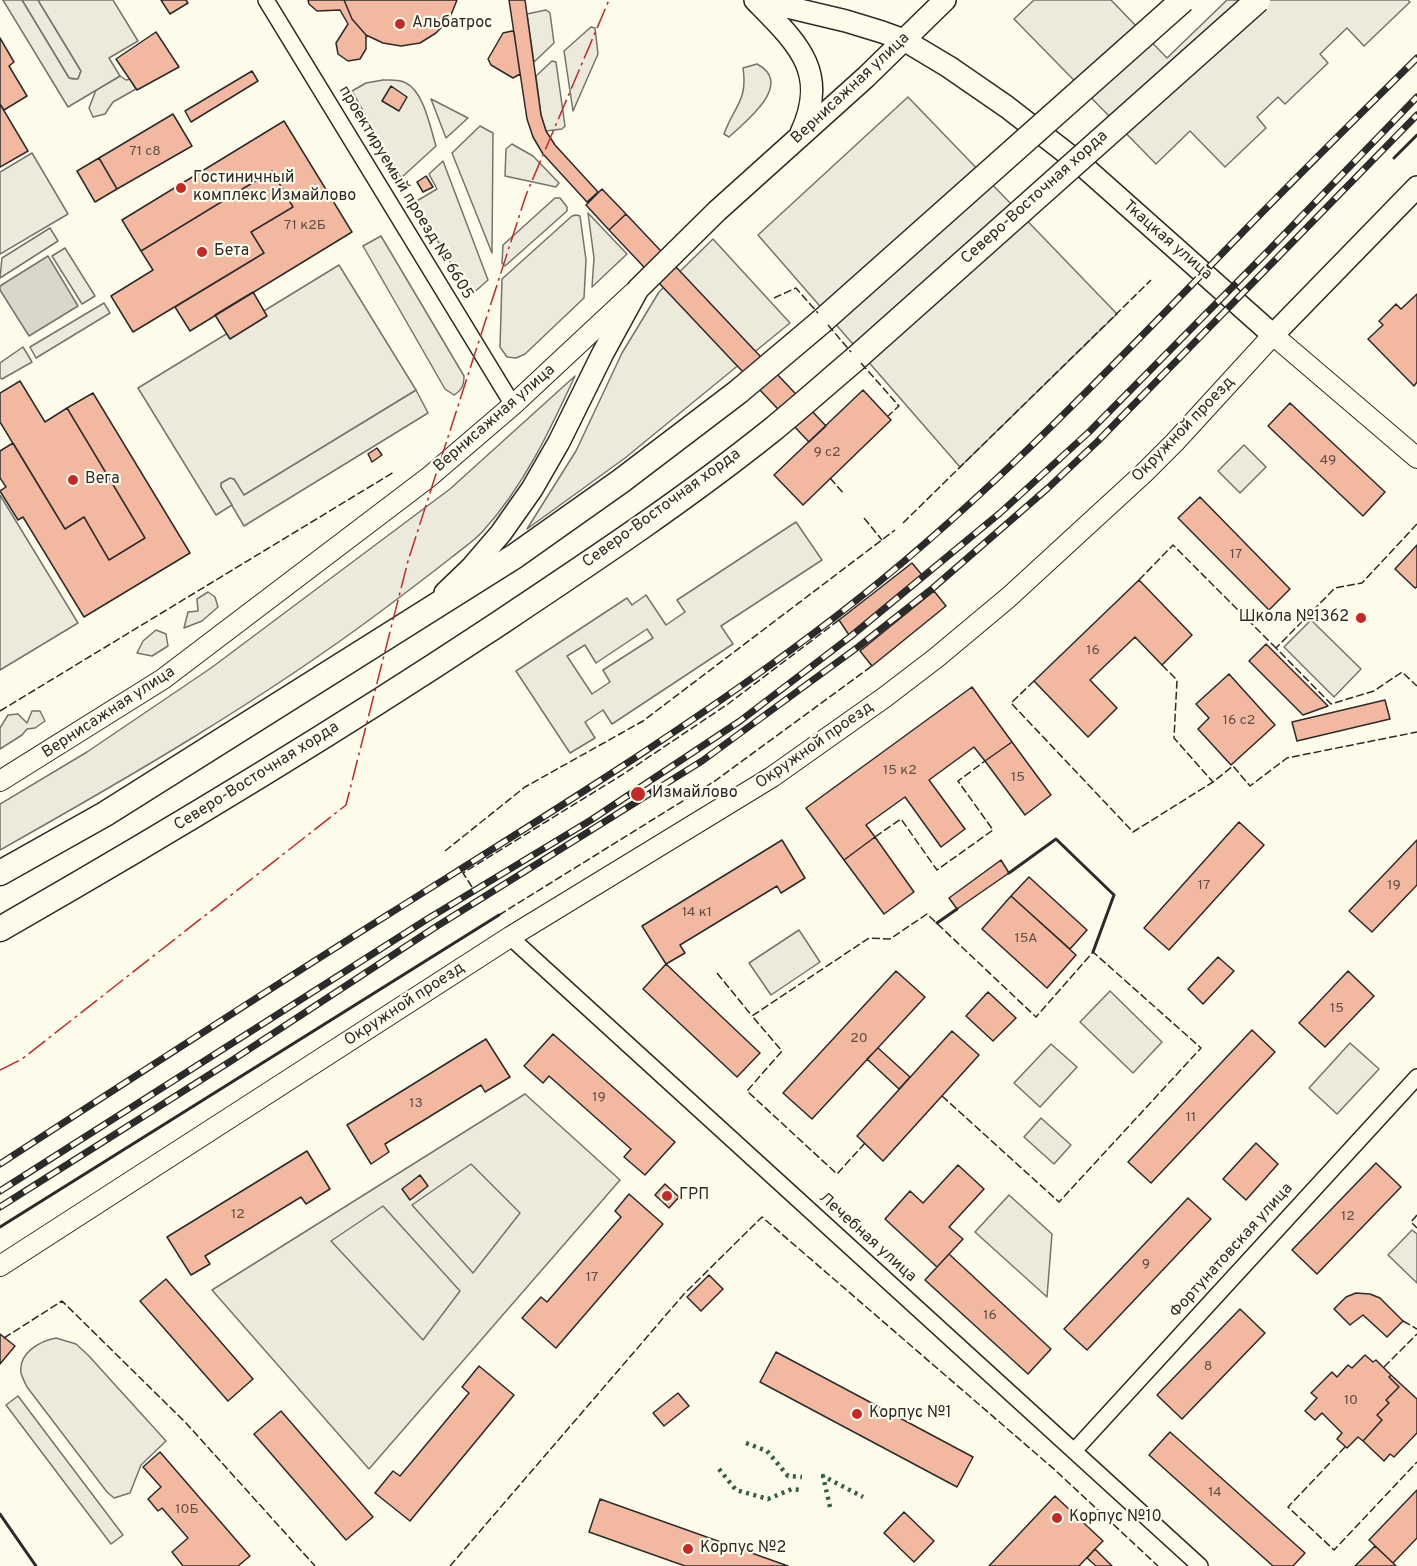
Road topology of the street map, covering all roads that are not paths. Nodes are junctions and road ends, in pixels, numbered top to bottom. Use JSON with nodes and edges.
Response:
{"nodes":[{"id":1,"x":266,"y":0,"type":"edge"},
{"id":2,"x":756,"y":0,"type":"edge"},
{"id":3,"x":945,"y":0,"type":"edge"},
{"id":4,"x":1183,"y":0,"type":"edge"},
{"id":5,"x":1258,"y":0,"type":"edge"},
{"id":6,"x":904,"y":40,"type":"junction"},
{"id":7,"x":800,"y":137,"type":"junction"},
{"id":8,"x":1417,"y":187,"type":"edge"},
{"id":9,"x":638,"y":289,"type":"junction"},
{"id":10,"x":1273,"y":335,"type":"junction"},
{"id":11,"x":513,"y":405,"type":"junction"},
{"id":12,"x":1417,"y":458,"type":"edge"},
{"id":13,"x":419,"y":618,"type":"junction"},
{"id":14,"x":0,"y":781,"type":"edge"},
{"id":15,"x":0,"y":873,"type":"edge"},
{"id":16,"x":0,"y":929,"type":"edge"},
{"id":17,"x":510,"y":937,"type":"junction"},
{"id":18,"x":1417,"y":1077,"type":"edge"},
{"id":19,"x":0,"y":1266,"type":"edge"},
{"id":20,"x":1074,"y":1451,"type":"junction"},
{"id":21,"x":1200,"y":1566,"type":"edge"}],
"edges":[{"from":1,"to":11,"type":"street","name":"проектируемый проезд № 6605"},
{"from":2,"to":6,"type":"main road","name":"Ткацкая улица"},
{"from":2,"to":7,"type":"main road"},
{"from":3,"to":6,"type":"main road","name":"Вернисажная улица"},
{"from":4,"to":13,"type":"main road","bridge":true},
{"from":5,"to":16,"type":"main road","name":"Северо-Восточная хорда","bridge":true},
{"from":6,"to":7,"type":"main road","name":"Вернисажная улица"},
{"from":6,"to":10,"type":"main road","name":"Ткацкая улица"},
{"from":7,"to":9,"type":"main road","name":"Вернисажная улица"},
{"from":8,"to":10,"type":"main road","name":"Окружной проезд"},
{"from":9,"to":11,"type":"street","name":"Вернисажная улица"},
{"from":9,"to":13,"type":"main road"},
{"from":10,"to":12,"type":"street","name":"Ткацкая улица"},
{"from":10,"to":17,"type":"street","name":"Окружной проезд"},
{"from":11,"to":14,"type":"street","name":"Вернисажная улица"},
{"from":13,"to":15,"type":"main road"},
{"from":17,"to":19,"type":"street","name":"Окружной проезд"},
{"from":17,"to":20,"type":"street","name":"Лечебная улица"},
{"from":18,"to":20,"type":"street","name":"Фортунатовская улица"},
{"from":20,"to":21,"type":"street","name":"Лечебная улица"}]}
